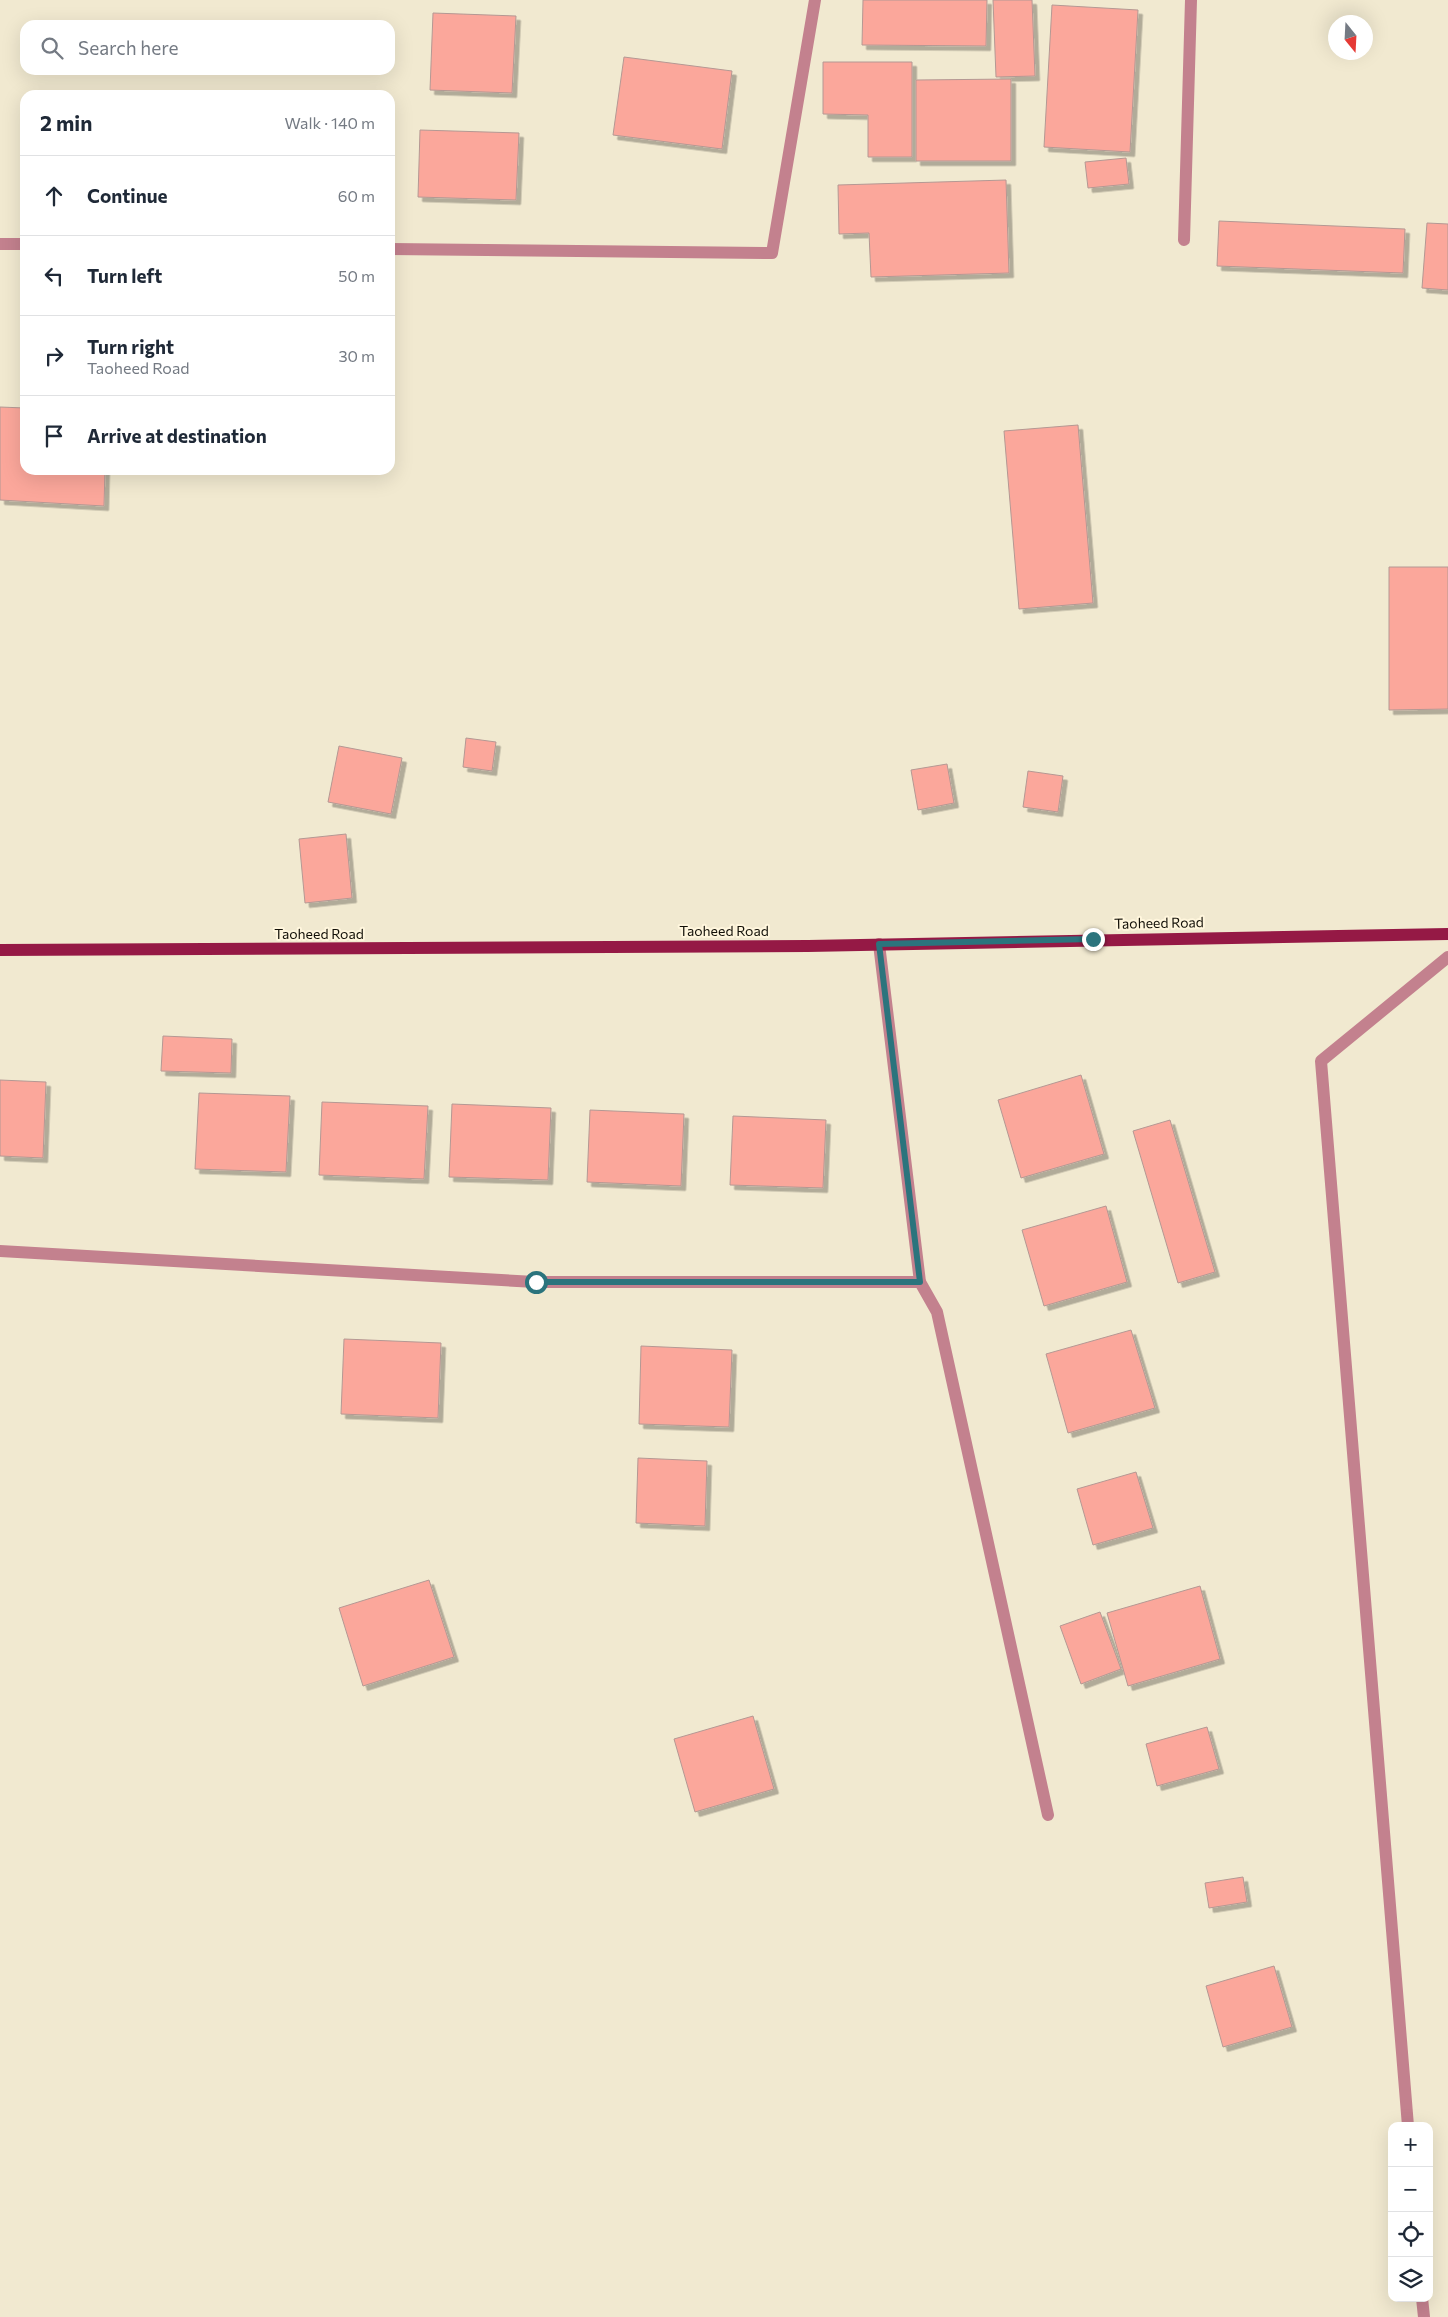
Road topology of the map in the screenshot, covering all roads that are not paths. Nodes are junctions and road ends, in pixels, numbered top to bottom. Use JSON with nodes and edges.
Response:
{"nodes":[{"id":1,"x":815,"y":0,"type":"edge"},
{"id":2,"x":1191,"y":0,"type":"edge"},
{"id":3,"x":1184,"y":240,"type":"dead end"},
{"id":4,"x":0,"y":244,"type":"edge"},
{"id":5,"x":20,"y":244,"type":"edge"},
{"id":6,"x":395,"y":249,"type":"edge"},
{"id":7,"x":1448,"y":934,"type":"edge"},
{"id":8,"x":879,"y":944,"type":"junction"},
{"id":9,"x":0,"y":950,"type":"edge"},
{"id":10,"x":1448,"y":957,"type":"edge"},
{"id":11,"x":0,"y":1251,"type":"edge"},
{"id":12,"x":920,"y":1282,"type":"junction"},
{"id":13,"x":1048,"y":1815,"type":"dead end"},
{"id":14,"x":1408,"y":2122,"type":"edge"},
{"id":15,"x":1422,"y":2302,"type":"edge"},
{"id":16,"x":1424,"y":2317,"type":"edge"}],
"edges":[{"from":1,"to":6,"type":"street"},
{"from":2,"to":3,"type":"street"},
{"from":4,"to":5,"type":"street"},
{"from":7,"to":8,"type":"main road","name":"Taoheed Road"},
{"from":8,"to":9,"type":"main road","name":"Taoheed Road"},
{"from":8,"to":12,"type":"street"},
{"from":10,"to":14,"type":"street"},
{"from":11,"to":12,"type":"street"},
{"from":12,"to":13,"type":"street"},
{"from":15,"to":16,"type":"street"}]}
